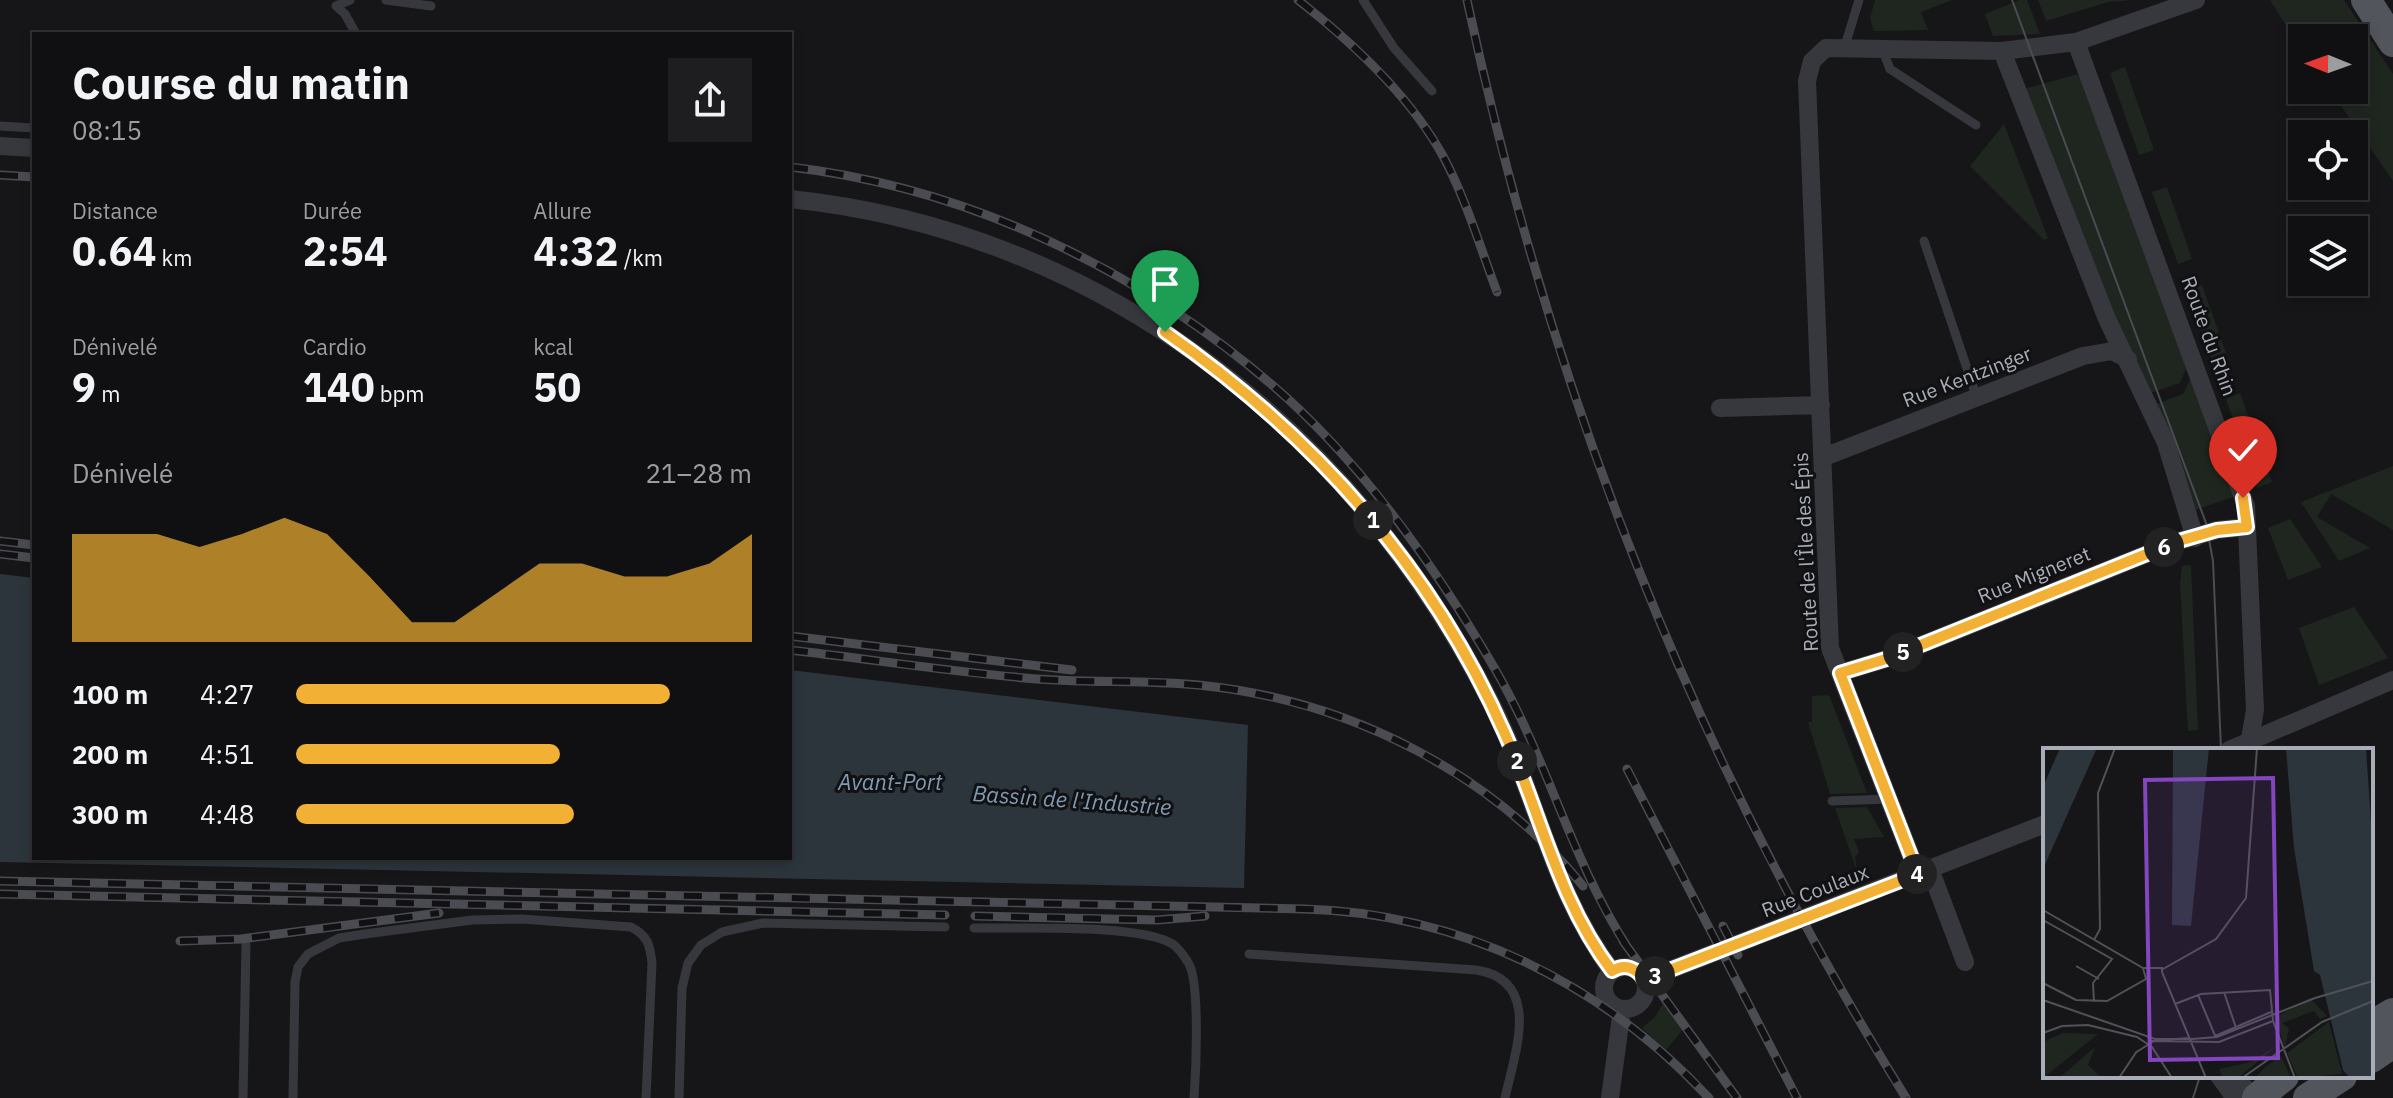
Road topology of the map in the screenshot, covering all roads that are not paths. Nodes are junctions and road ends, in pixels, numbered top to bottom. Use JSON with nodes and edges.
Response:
{"nodes":[{"id":1,"x":350,"y":0,"type":"edge"},
{"id":2,"x":386,"y":0,"type":"edge"},
{"id":3,"x":1363,"y":0,"type":"edge"},
{"id":4,"x":1859,"y":0,"type":"edge"},
{"id":5,"x":2196,"y":0,"type":"edge"},
{"id":6,"x":2366,"y":0,"type":"edge"},
{"id":7,"x":431,"y":6,"type":"dead end"},
{"id":8,"x":355,"y":32,"type":"edge"},
{"id":9,"x":2076,"y":42,"type":"junction"},
{"id":10,"x":2393,"y":42,"type":"edge"},
{"id":11,"x":1835,"y":49,"type":"junction"},
{"id":12,"x":1883,"y":51,"type":"junction"},
{"id":13,"x":2002,"y":51,"type":"junction"},
{"id":14,"x":1432,"y":91,"type":"dead end"},
{"id":15,"x":1976,"y":125,"type":"dead end"},
{"id":16,"x":0,"y":126,"type":"edge"},
{"id":17,"x":32,"y":128,"type":"edge"},
{"id":18,"x":0,"y":146,"type":"edge"},
{"id":19,"x":32,"y":148,"type":"edge"},
{"id":20,"x":792,"y":199,"type":"edge"},
{"id":21,"x":1924,"y":241,"type":"dead end"},
{"id":22,"x":2128,"y":359,"type":"junction"},
{"id":23,"x":1977,"y":398,"type":"junction"},
{"id":24,"x":1821,"y":405,"type":"junction"},
{"id":25,"x":1720,"y":408,"type":"dead end"},
{"id":26,"x":1824,"y":457,"type":"junction"},
{"id":27,"x":2247,"y":527,"type":"junction"},
{"id":28,"x":2195,"y":538,"type":"junction"},
{"id":29,"x":1840,"y":673,"type":"junction"},
{"id":30,"x":2393,"y":680,"type":"edge"},
{"id":31,"x":2249,"y":744,"type":"edge"},
{"id":32,"x":1889,"y":799,"type":"junction"},
{"id":33,"x":1832,"y":801,"type":"dead end"},
{"id":34,"x":2043,"y":825,"type":"edge"},
{"id":35,"x":1924,"y":872,"type":"junction"},
{"id":36,"x":945,"y":927,"type":"dead end"},
{"id":37,"x":974,"y":928,"type":"dead end"},
{"id":38,"x":246,"y":944,"type":"dead end"},
{"id":39,"x":1249,"y":954,"type":"dead end"},
{"id":40,"x":1965,"y":962,"type":"dead end"},
{"id":41,"x":1612,"y":971,"type":"junction"},
{"id":42,"x":1644,"y":980,"type":"junction"},
{"id":43,"x":1622,"y":1009,"type":"junction"},
{"id":44,"x":2393,"y":1013,"type":"edge"},
{"id":45,"x":2373,"y":1025,"type":"edge"},
{"id":46,"x":2393,"y":1043,"type":"edge"},
{"id":47,"x":2373,"y":1057,"type":"edge"},
{"id":48,"x":2220,"y":1078,"type":"edge"},
{"id":49,"x":2238,"y":1078,"type":"edge"},
{"id":50,"x":2281,"y":1078,"type":"edge"},
{"id":51,"x":2339,"y":1078,"type":"edge"},
{"id":52,"x":243,"y":1098,"type":"edge"},
{"id":53,"x":293,"y":1098,"type":"edge"},
{"id":54,"x":646,"y":1098,"type":"edge"},
{"id":55,"x":679,"y":1098,"type":"edge"},
{"id":56,"x":1194,"y":1098,"type":"edge"},
{"id":57,"x":1505,"y":1098,"type":"edge"},
{"id":58,"x":1610,"y":1098,"type":"edge"},
{"id":59,"x":2235,"y":1098,"type":"edge"},
{"id":60,"x":2255,"y":1098,"type":"edge"},
{"id":61,"x":2308,"y":1098,"type":"edge"}],
"edges":[{"from":1,"to":8,"type":"lane"},
{"from":2,"to":7,"type":"lane"},
{"from":3,"to":14,"type":"lane"},
{"from":4,"to":11,"type":"lane"},
{"from":5,"to":9,"type":"street"},
{"from":6,"to":10,"type":"main road"},
{"from":9,"to":13,"type":"street"},
{"from":9,"to":27,"type":"street","name":"Route du Rhin"},
{"from":11,"to":12,"type":"street"},
{"from":11,"to":24,"type":"street","name":"Route de l'Île des Épis"},
{"from":12,"to":13,"type":"street"},
{"from":12,"to":15,"type":"lane"},
{"from":13,"to":22,"type":"street"},
{"from":16,"to":17,"type":"lane"},
{"from":18,"to":19,"type":"street"},
{"from":20,"to":41,"type":"street"},
{"from":21,"to":23,"type":"lane"},
{"from":22,"to":23,"type":"street","name":"Rue Kentzinger"},
{"from":22,"to":28,"type":"street"},
{"from":23,"to":26,"type":"street","name":"Rue Kentzinger"},
{"from":24,"to":25,"type":"street"},
{"from":24,"to":26,"type":"street","name":"Route de l'Île des Épis"},
{"from":26,"to":29,"type":"street","name":"Route de l'Île des Épis"},
{"from":27,"to":28,"type":"street","name":"Rue Migneret"},
{"from":27,"to":31,"type":"street","name":"Route du Rhin"},
{"from":28,"to":29,"type":"street","name":"Rue Migneret"},
{"from":29,"to":32,"type":"street","name":"Route de l'Île des Épis"},
{"from":30,"to":31,"type":"street"},
{"from":32,"to":33,"type":"lane"},
{"from":32,"to":35,"type":"street","name":"Route de l'Île des Épis"},
{"from":34,"to":35,"type":"street","name":"Rue Coulaux"},
{"from":35,"to":40,"type":"street","name":"Route de l'Île des Épis"},
{"from":35,"to":42,"type":"street","name":"Rue Coulaux"},
{"from":36,"to":55,"type":"lane"},
{"from":37,"to":56,"type":"lane"},
{"from":38,"to":52,"type":"lane"},
{"from":39,"to":57,"type":"lane"},
{"from":41,"to":42,"type":"street"},
{"from":41,"to":43,"type":"street"},
{"from":42,"to":43,"type":"street"},
{"from":43,"to":58,"type":"street"},
{"from":44,"to":45,"type":"main road"},
{"from":46,"to":47,"type":"main road"},
{"from":48,"to":59,"type":"street"},
{"from":49,"to":60,"type":"street"},
{"from":50,"to":60,"type":"main road"},
{"from":51,"to":61,"type":"main road"},
{"from":53,"to":54,"type":"lane"}]}
